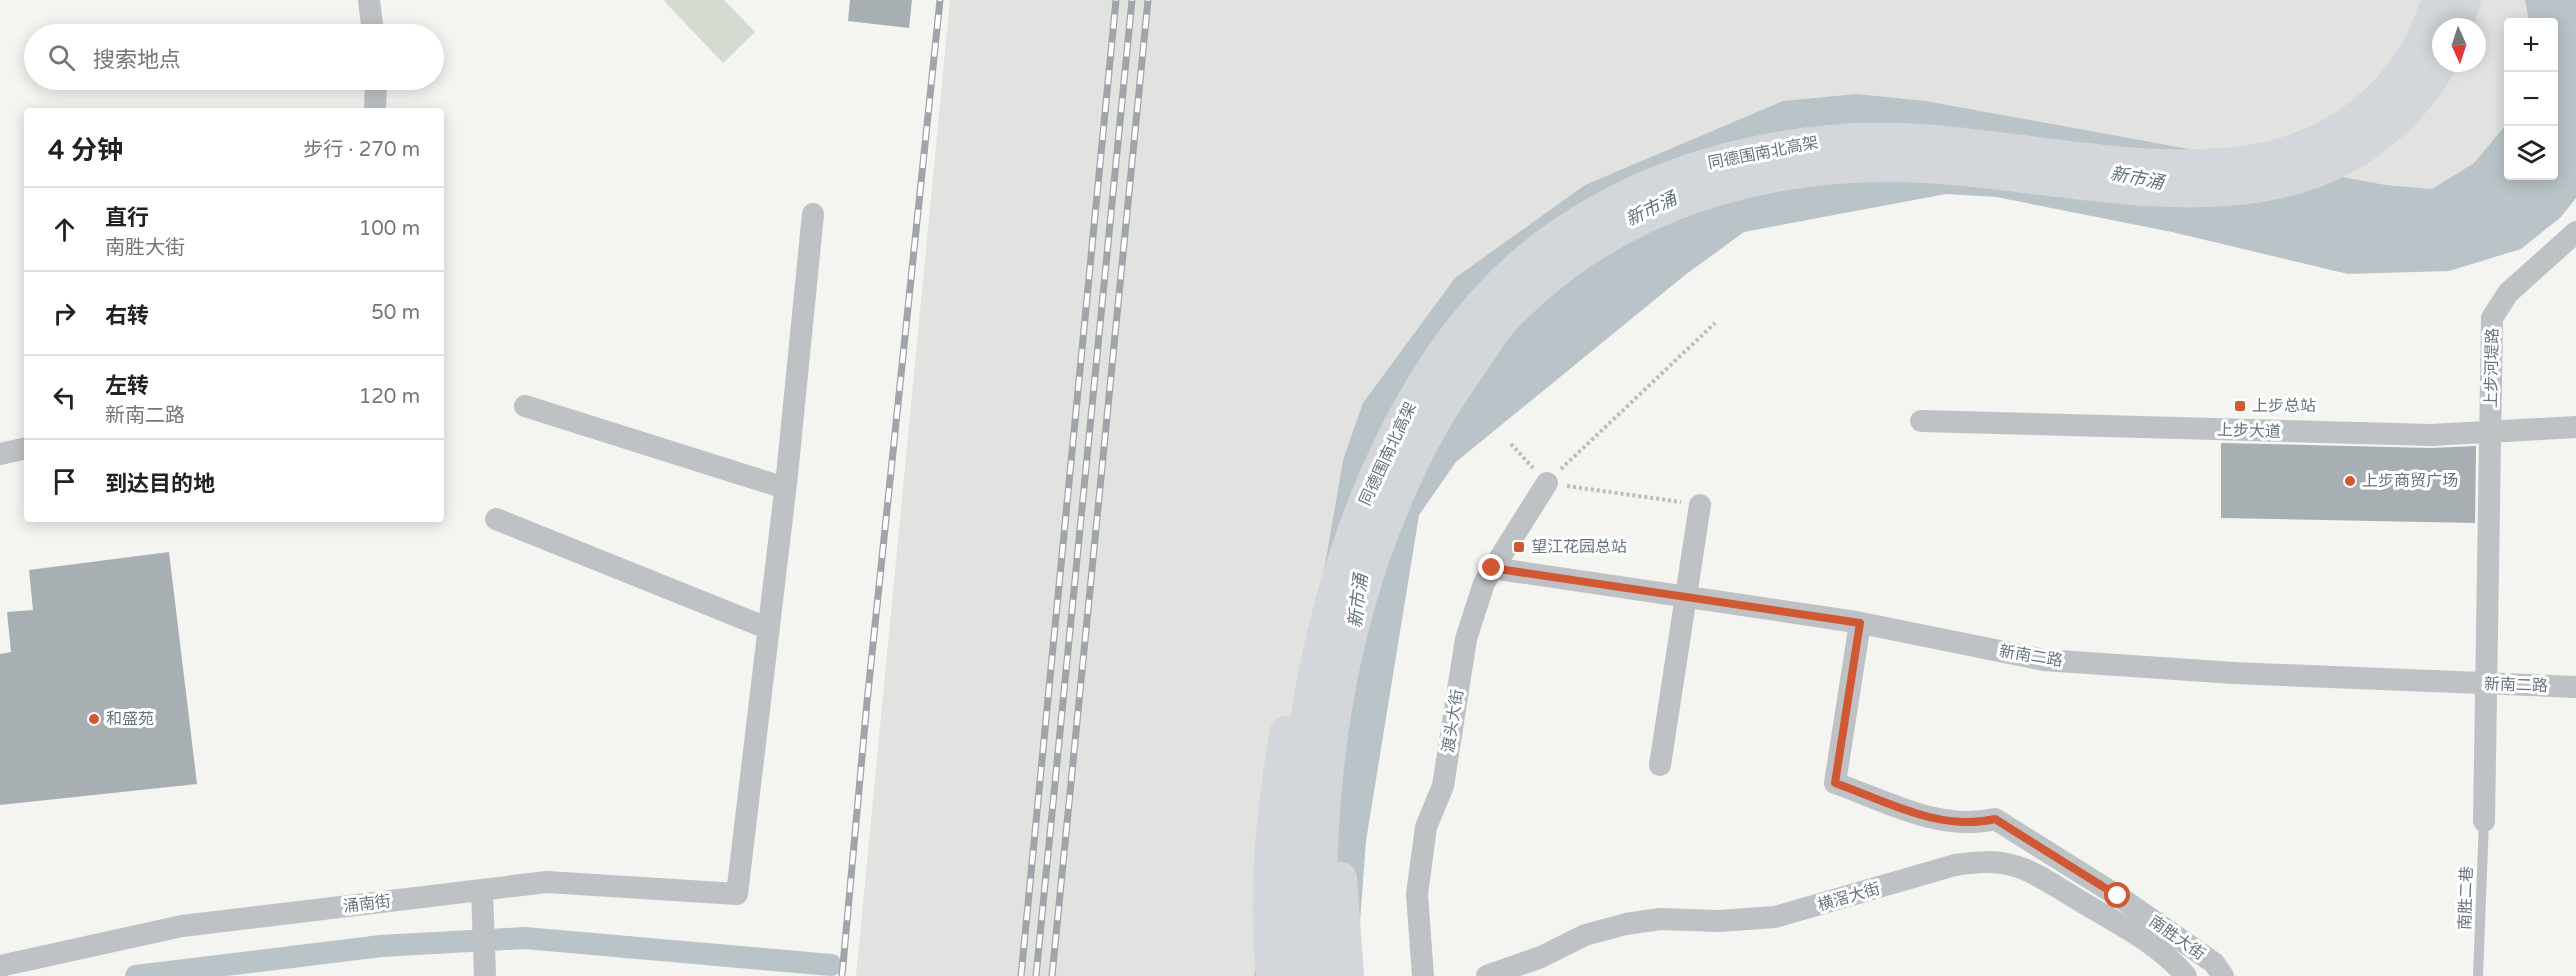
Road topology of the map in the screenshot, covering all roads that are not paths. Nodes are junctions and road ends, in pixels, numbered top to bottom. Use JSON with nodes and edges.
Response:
{"nodes":[{"id":1,"x":369,"y":0,"type":"edge"},
{"id":2,"x":2437,"y":0,"type":"edge"},
{"id":3,"x":2465,"y":0,"type":"edge"},
{"id":4,"x":2460,"y":18,"type":"edge"},
{"id":5,"x":372,"y":24,"type":"edge"},
{"id":6,"x":2437,"y":72,"type":"edge"},
{"id":7,"x":376,"y":90,"type":"edge"},
{"id":8,"x":375,"y":108,"type":"edge"},
{"id":9,"x":813,"y":214,"type":"dead end"},
{"id":10,"x":2576,"y":232,"type":"edge"},
{"id":11,"x":525,"y":406,"type":"dead end"},
{"id":12,"x":1921,"y":421,"type":"dead end"},
{"id":13,"x":2576,"y":427,"type":"edge"},
{"id":14,"x":2491,"y":431,"type":"junction"},
{"id":15,"x":24,"y":449,"type":"edge"},
{"id":16,"x":0,"y":454,"type":"edge"},
{"id":17,"x":1547,"y":483,"type":"road end"},
{"id":18,"x":785,"y":488,"type":"junction"},
{"id":19,"x":1700,"y":505,"type":"road end"},
{"id":20,"x":496,"y":519,"type":"dead end"},
{"id":21,"x":1492,"y":568,"type":"junction"},
{"id":22,"x":1686,"y":597,"type":"junction"},
{"id":23,"x":1329,"y":616,"type":"junction"},
{"id":24,"x":1860,"y":623,"type":"junction"},
{"id":25,"x":767,"y":628,"type":"junction"},
{"id":26,"x":2486,"y":684,"type":"junction"},
{"id":27,"x":2576,"y":687,"type":"edge"},
{"id":28,"x":1338,"y":690,"type":"junction"},
{"id":29,"x":1660,"y":765,"type":"dead end"},
{"id":30,"x":2484,"y":820,"type":"joint"},
{"id":31,"x":482,"y":890,"type":"junction"},
{"id":32,"x":0,"y":966,"type":"edge"},
{"id":33,"x":485,"y":976,"type":"edge"},
{"id":34,"x":1272,"y":976,"type":"edge"},
{"id":35,"x":1297,"y":976,"type":"edge"},
{"id":36,"x":1322,"y":976,"type":"edge"},
{"id":37,"x":1348,"y":976,"type":"edge"},
{"id":38,"x":1423,"y":976,"type":"edge"},
{"id":39,"x":1487,"y":976,"type":"edge"},
{"id":40,"x":2186,"y":976,"type":"edge"},
{"id":41,"x":2223,"y":976,"type":"edge"},
{"id":42,"x":2478,"y":976,"type":"edge"}],
"edges":[{"from":1,"to":5,"type":"street"},
{"from":2,"to":23,"type":"main road","name":"同德围南北高架"},
{"from":3,"to":4,"type":"main road"},
{"from":6,"to":28,"type":"main road","name":"同德围南北高架"},
{"from":7,"to":8,"type":"street"},
{"from":9,"to":18,"type":"street"},
{"from":10,"to":14,"type":"street","name":"上步河堤路"},
{"from":11,"to":18,"type":"street"},
{"from":12,"to":14,"type":"street","name":"上步大道"},
{"from":13,"to":14,"type":"street","name":"上步大道"},
{"from":14,"to":26,"type":"street","name":"上步河堤路"},
{"from":15,"to":16,"type":"street"},
{"from":17,"to":21,"type":"street","name":"渡头大街"},
{"from":18,"to":25,"type":"street"},
{"from":19,"to":22,"type":"street"},
{"from":20,"to":25,"type":"street"},
{"from":21,"to":22,"type":"street","name":"新南二路"},
{"from":21,"to":38,"type":"street","name":"渡头大街"},
{"from":22,"to":24,"type":"street","name":"新南二路"},
{"from":22,"to":29,"type":"street"},
{"from":23,"to":34,"type":"main road"},
{"from":23,"to":35,"type":"main road","name":"同德围南北高架"},
{"from":24,"to":26,"type":"street","name":"新南二路"},
{"from":24,"to":41,"type":"street","name":"南胜大街"},
{"from":25,"to":31,"type":"street","name":"涌南街"},
{"from":26,"to":27,"type":"street","name":"新南二路"},
{"from":26,"to":30,"type":"street","name":"上步河堤路"},
{"from":28,"to":36,"type":"main road","name":"同德围南北高架"},
{"from":28,"to":37,"type":"main road"},
{"from":30,"to":42,"type":"lane","name":"南胜二巷"},
{"from":31,"to":32,"type":"street","name":"涌南街"},
{"from":31,"to":33,"type":"street"},
{"from":39,"to":40,"type":"street","name":"横滘大街"}]}
